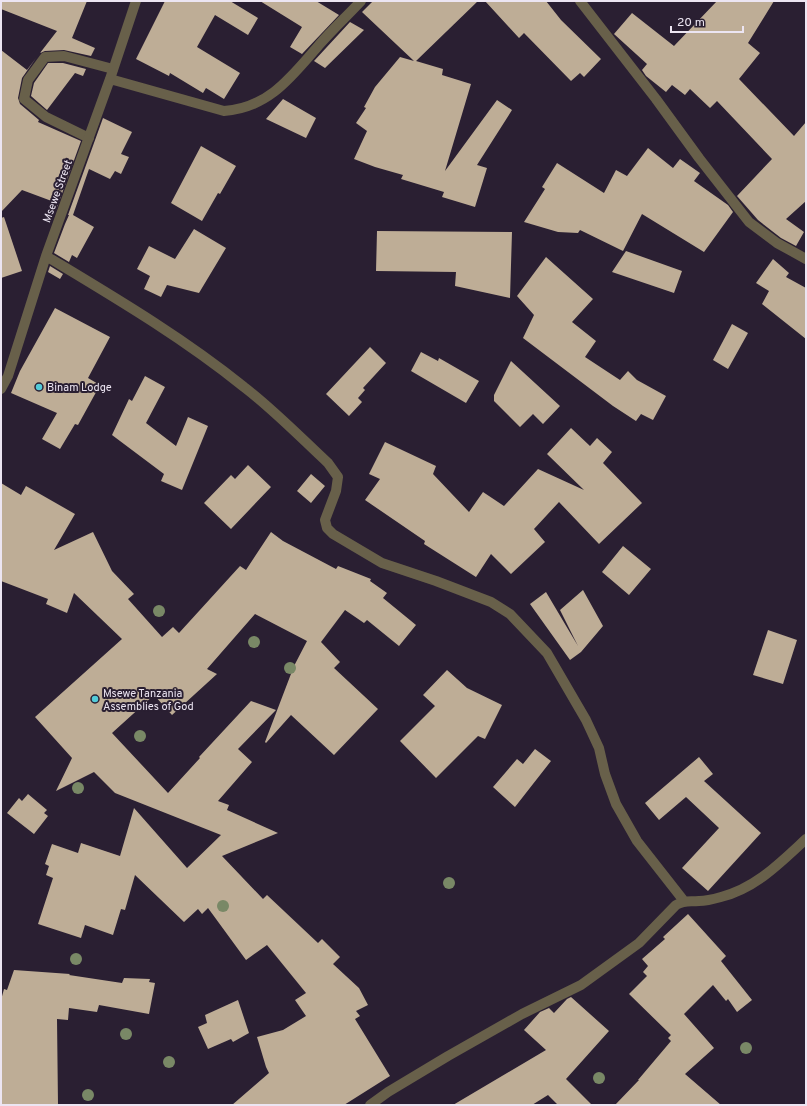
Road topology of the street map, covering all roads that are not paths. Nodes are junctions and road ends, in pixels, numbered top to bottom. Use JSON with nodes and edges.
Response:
{"nodes":[{"id":1,"x":136,"y":1,"type":"edge"},
{"id":2,"x":361,"y":1,"type":"edge"},
{"id":3,"x":580,"y":1,"type":"edge"},
{"id":4,"x":112,"y":74,"type":"junction"},
{"id":5,"x":89,"y":138,"type":"junction"},
{"id":6,"x":46,"y":256,"type":"junction"},
{"id":7,"x":806,"y":259,"type":"edge"},
{"id":8,"x":1,"y":389,"type":"edge"},
{"id":9,"x":806,"y":839,"type":"edge"},
{"id":10,"x":684,"y":901,"type":"junction"},
{"id":11,"x":370,"y":1105,"type":"edge"}],
"edges":[{"from":1,"to":4,"type":"street","name":"Msewe Street"},
{"from":2,"to":4,"type":"street"},
{"from":3,"to":7,"type":"street"},
{"from":4,"to":5,"type":"street","name":"Msewe Street"},
{"from":4,"to":5,"type":"street"},
{"from":5,"to":6,"type":"street","name":"Msewe Street"},
{"from":6,"to":8,"type":"street","name":"Msewe Street"},
{"from":6,"to":10,"type":"street"},
{"from":9,"to":10,"type":"street"},
{"from":10,"to":11,"type":"street"}]}
